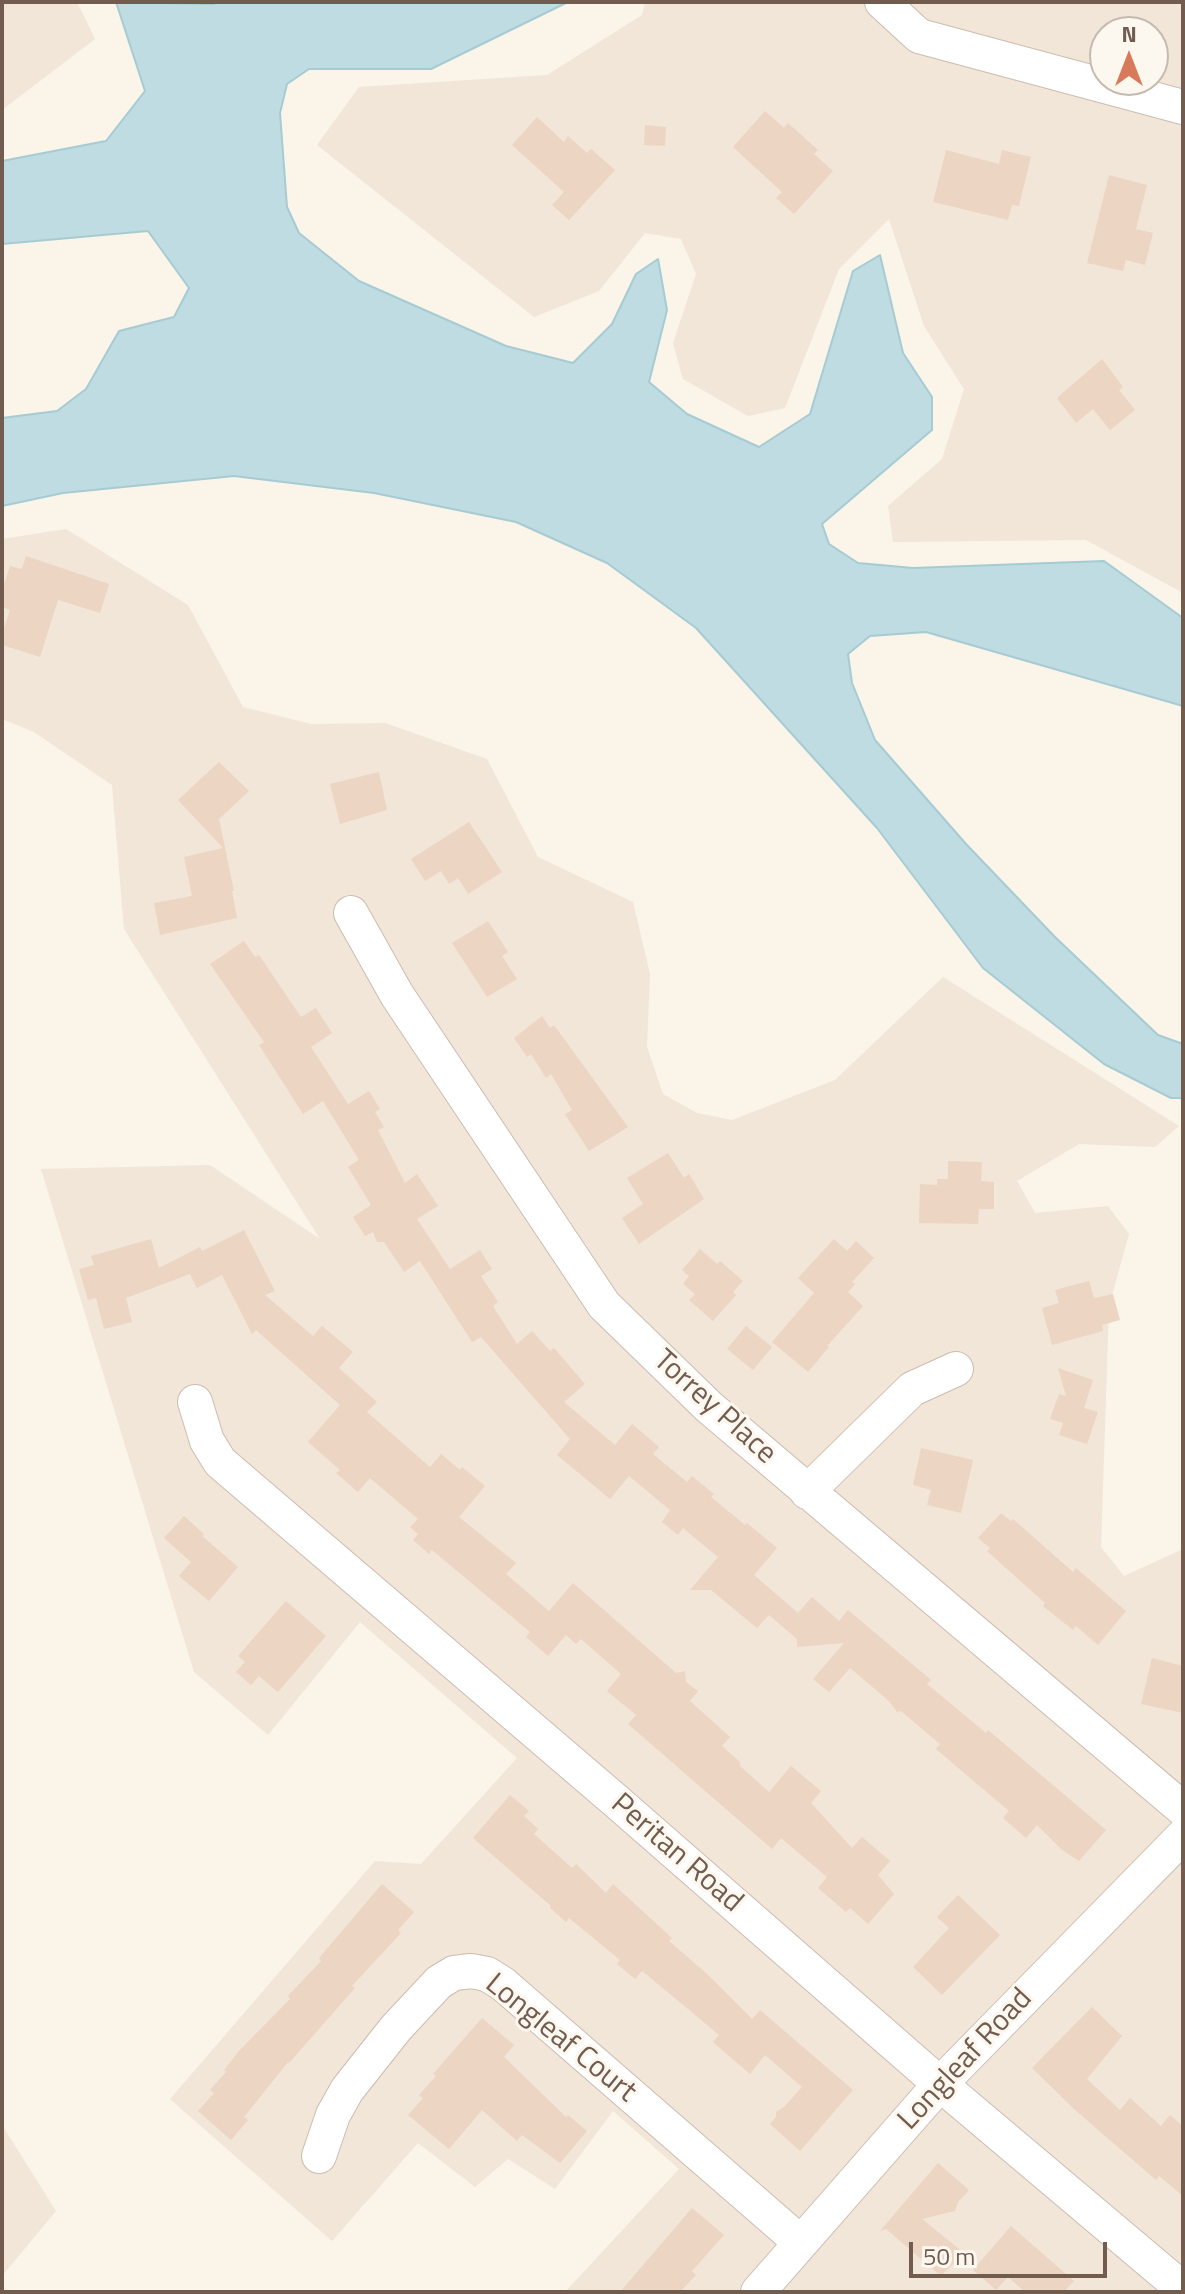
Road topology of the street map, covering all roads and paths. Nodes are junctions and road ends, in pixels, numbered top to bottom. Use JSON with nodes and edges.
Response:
{"nodes":[{"id":1,"x":882,"y":2,"type":"edge"},
{"id":2,"x":1183,"y":107,"type":"edge"},
{"id":3,"x":351,"y":913,"type":"dead end"},
{"id":4,"x":956,"y":1369,"type":"dead end"},
{"id":5,"x":195,"y":1402,"type":"dead end"},
{"id":6,"x":807,"y":1492,"type":"junction"},
{"id":7,"x":1183,"y":1809,"type":"edge"},
{"id":8,"x":1183,"y":1836,"type":"edge"},
{"id":9,"x":940,"y":2084,"type":"junction"},
{"id":10,"x":319,"y":2156,"type":"dead end"},
{"id":11,"x":800,"y":2242,"type":"junction"},
{"id":12,"x":1183,"y":2289,"type":"edge"},
{"id":13,"x":758,"y":2292,"type":"edge"}],
"edges":[{"from":1,"to":2,"type":"street"},
{"from":3,"to":6,"type":"street","name":"Torrey Place"},
{"from":4,"to":6,"type":"street"},
{"from":5,"to":9,"type":"street","name":"Peritan Road"},
{"from":6,"to":7,"type":"street","name":"Torrey Place"},
{"from":8,"to":9,"type":"street","name":"Longleaf Road"},
{"from":9,"to":11,"type":"street","name":"Longleaf Road"},
{"from":9,"to":12,"type":"street","name":"Peritan Road"},
{"from":10,"to":11,"type":"street","name":"Longleaf Court"},
{"from":11,"to":13,"type":"street","name":"Longleaf Road"}]}
